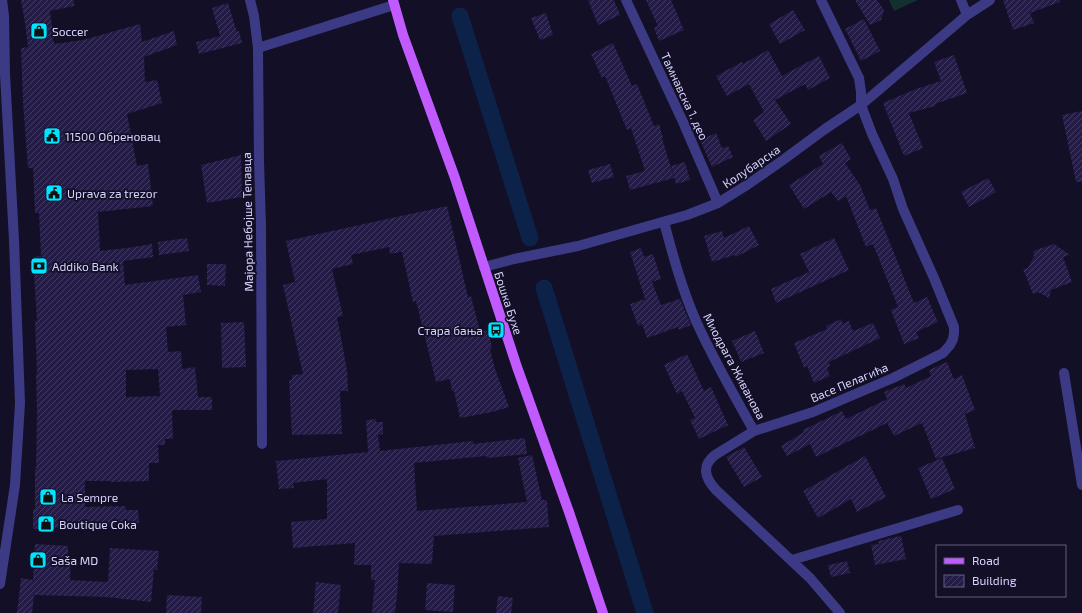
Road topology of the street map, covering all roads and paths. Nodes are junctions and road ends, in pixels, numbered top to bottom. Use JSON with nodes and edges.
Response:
{"nodes":[{"id":1,"x":2,"y":0,"type":"edge"},
{"id":2,"x":250,"y":0,"type":"edge"},
{"id":3,"x":626,"y":0,"type":"edge"},
{"id":4,"x":821,"y":0,"type":"edge"},
{"id":5,"x":960,"y":0,"type":"edge"},
{"id":6,"x":990,"y":0,"type":"edge"},
{"id":7,"x":394,"y":3,"type":"edge"},
{"id":8,"x":967,"y":15,"type":"junction"},
{"id":9,"x":258,"y":48,"type":"junction"},
{"id":10,"x":861,"y":105,"type":"junction"},
{"id":11,"x":718,"y":203,"type":"junction"},
{"id":12,"x":664,"y":222,"type":"junction"},
{"id":13,"x":484,"y":267,"type":"junction"},
{"id":14,"x":1064,"y":373,"type":"dead end"},
{"id":15,"x":754,"y":431,"type":"junction"},
{"id":16,"x":262,"y":444,"type":"dead end"},
{"id":17,"x":1082,"y":485,"type":"edge"},
{"id":18,"x":958,"y":510,"type":"dead end"},
{"id":19,"x":3,"y":540,"type":"edge"},
{"id":20,"x":792,"y":560,"type":"junction"},
{"id":21,"x":0,"y":584,"type":"edge"},
{"id":22,"x":603,"y":613,"type":"edge"},
{"id":23,"x":840,"y":613,"type":"edge"}],
"edges":[{"from":1,"to":19,"type":"street"},
{"from":2,"to":9,"type":"street","name":"Мајора Небојше Тепавца"},
{"from":3,"to":11,"type":"street","name":"Тамнавска 1. део"},
{"from":4,"to":10,"type":"street","name":"Васе Пелагића"},
{"from":5,"to":8,"type":"street"},
{"from":6,"to":8,"type":"street","name":"Колубарска"},
{"from":7,"to":9,"type":"street"},
{"from":7,"to":13,"type":"main road","name":"Бошка Бухе"},
{"from":8,"to":10,"type":"street","name":"Колубарска"},
{"from":9,"to":16,"type":"street","name":"Мајора Небојше Тепавца"},
{"from":10,"to":11,"type":"street","name":"Колубарска"},
{"from":10,"to":15,"type":"street","name":"Васе Пелагића"},
{"from":11,"to":12,"type":"street","name":"Колубарска"},
{"from":12,"to":13,"type":"street","name":"Колубарска"},
{"from":12,"to":15,"type":"street","name":"Миодрага Живанова"},
{"from":13,"to":22,"type":"main road","name":"Бошка Бухе"},
{"from":14,"to":17,"type":"street"},
{"from":15,"to":20,"type":"street","name":"Васе Пелагића"},
{"from":18,"to":20,"type":"street"},
{"from":19,"to":21,"type":"street"},
{"from":20,"to":23,"type":"street","name":"Васе Пелагића"}]}
